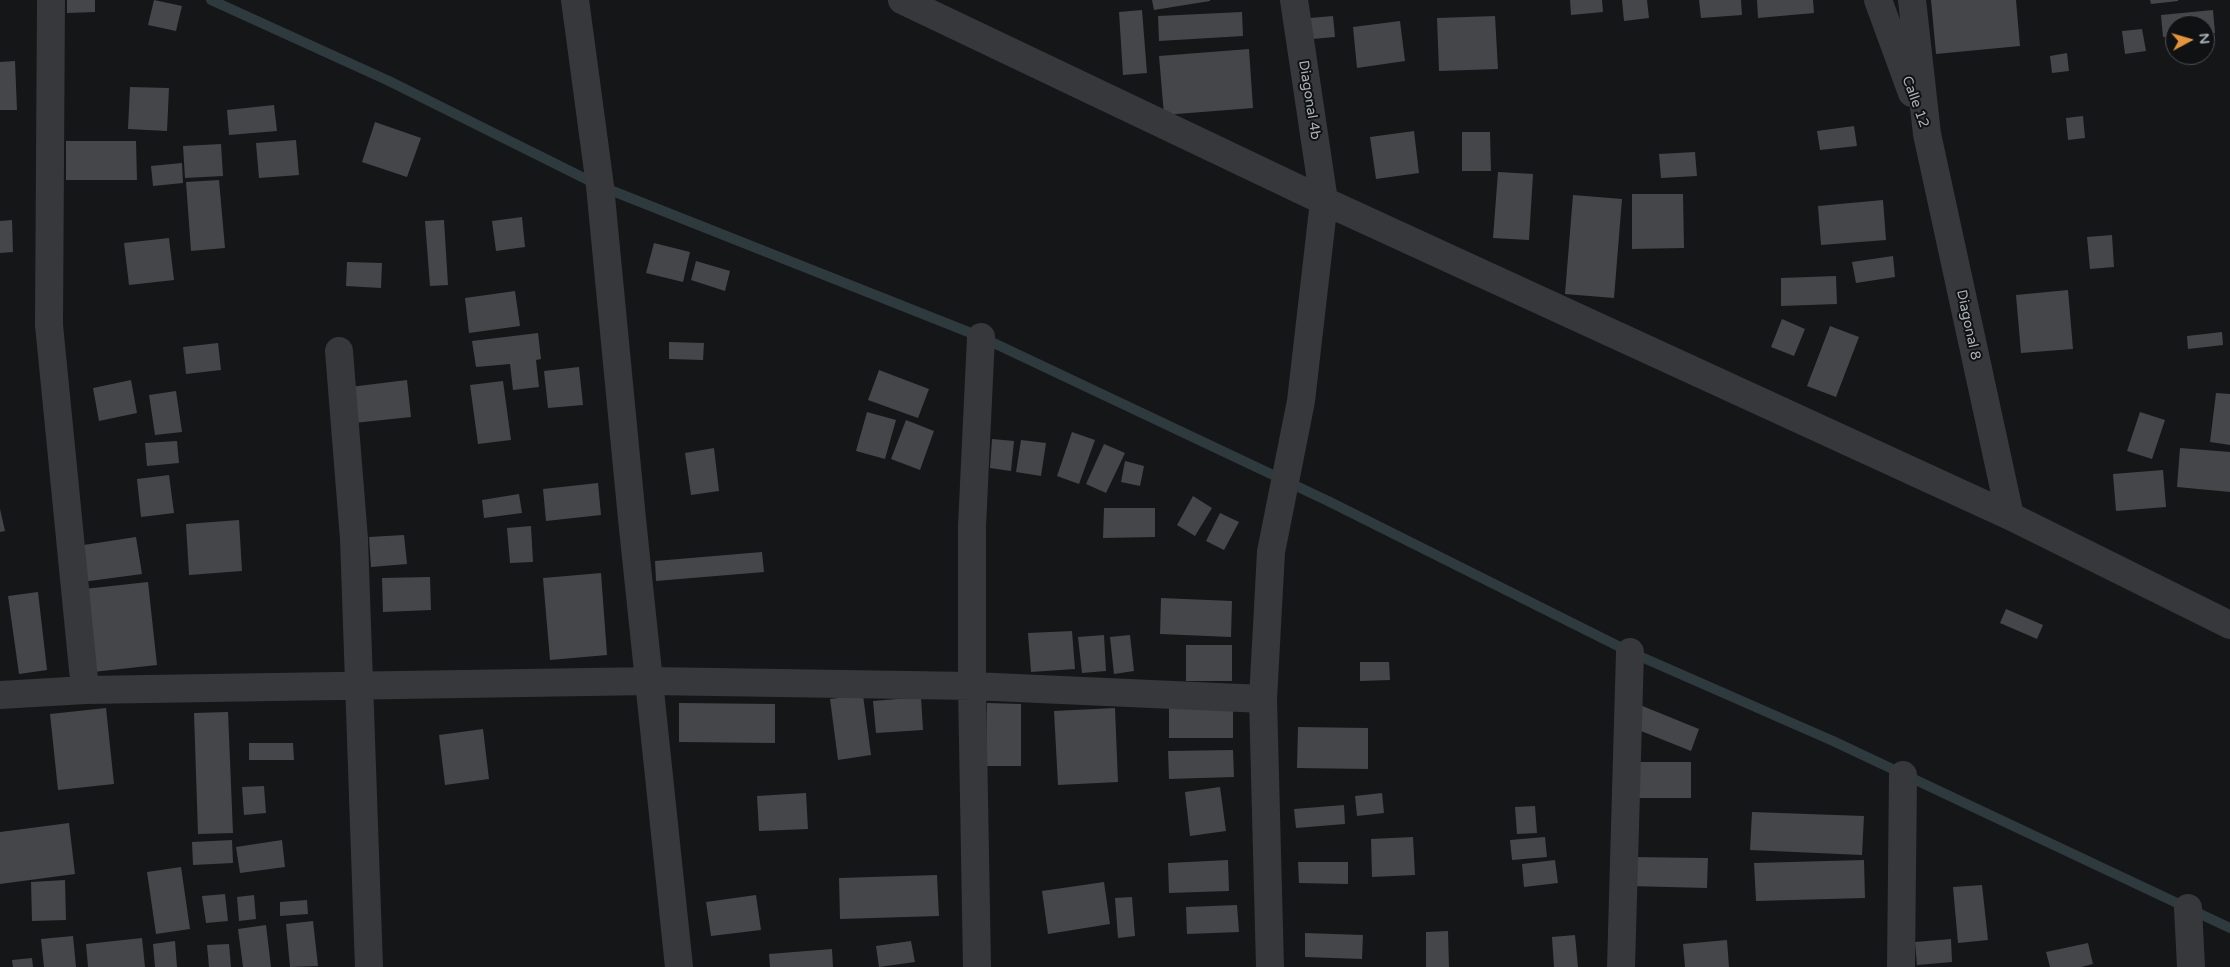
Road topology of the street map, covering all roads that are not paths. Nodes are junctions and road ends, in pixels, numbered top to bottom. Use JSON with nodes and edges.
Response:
{"nodes":[{"id":1,"x":51,"y":0,"type":"edge"},
{"id":2,"x":575,"y":0,"type":"edge"},
{"id":3,"x":902,"y":0,"type":"edge"},
{"id":4,"x":1294,"y":0,"type":"edge"},
{"id":5,"x":1878,"y":0,"type":"edge"},
{"id":6,"x":1912,"y":0,"type":"edge"},
{"id":7,"x":1927,"y":134,"type":"junction"},
{"id":8,"x":1324,"y":200,"type":"junction"},
{"id":9,"x":981,"y":337,"type":"dead end"},
{"id":10,"x":339,"y":351,"type":"dead end"},
{"id":11,"x":2010,"y":516,"type":"junction"},
{"id":12,"x":2230,"y":625,"type":"edge"},
{"id":13,"x":1630,"y":652,"type":"dead end"},
{"id":14,"x":650,"y":681,"type":"junction"},
{"id":15,"x":358,"y":685,"type":"junction"},
{"id":16,"x":972,"y":686,"type":"junction"},
{"id":17,"x":85,"y":690,"type":"junction"},
{"id":18,"x":0,"y":694,"type":"edge"},
{"id":19,"x":1263,"y":699,"type":"junction"},
{"id":20,"x":1903,"y":775,"type":"dead end"},
{"id":21,"x":2188,"y":908,"type":"dead end"},
{"id":22,"x":368,"y":967,"type":"edge"},
{"id":23,"x":679,"y":967,"type":"edge"},
{"id":24,"x":977,"y":967,"type":"edge"},
{"id":25,"x":1270,"y":967,"type":"edge"},
{"id":26,"x":1622,"y":967,"type":"edge"},
{"id":27,"x":1901,"y":967,"type":"edge"},
{"id":28,"x":2191,"y":967,"type":"edge"}],
"edges":[{"from":1,"to":17,"type":"street"},
{"from":2,"to":14,"type":"street"},
{"from":3,"to":8,"type":"street"},
{"from":4,"to":8,"type":"street","name":"Diagonal 4b"},
{"from":5,"to":7,"type":"street","name":"Calle 12"},
{"from":6,"to":7,"type":"street","name":"Calle 12"},
{"from":7,"to":11,"type":"street","name":"Diagonal 8"},
{"from":8,"to":11,"type":"street"},
{"from":8,"to":19,"type":"street","name":"Diagonal 4b"},
{"from":9,"to":16,"type":"street"},
{"from":10,"to":15,"type":"street"},
{"from":11,"to":12,"type":"street"},
{"from":13,"to":26,"type":"street"},
{"from":14,"to":15,"type":"street"},
{"from":14,"to":16,"type":"street"},
{"from":14,"to":23,"type":"street"},
{"from":15,"to":17,"type":"street"},
{"from":15,"to":22,"type":"street"},
{"from":16,"to":19,"type":"street"},
{"from":16,"to":24,"type":"street"},
{"from":17,"to":18,"type":"street"},
{"from":19,"to":25,"type":"street","name":"Diagonal 4b"},
{"from":20,"to":27,"type":"street"},
{"from":21,"to":28,"type":"street"}]}
